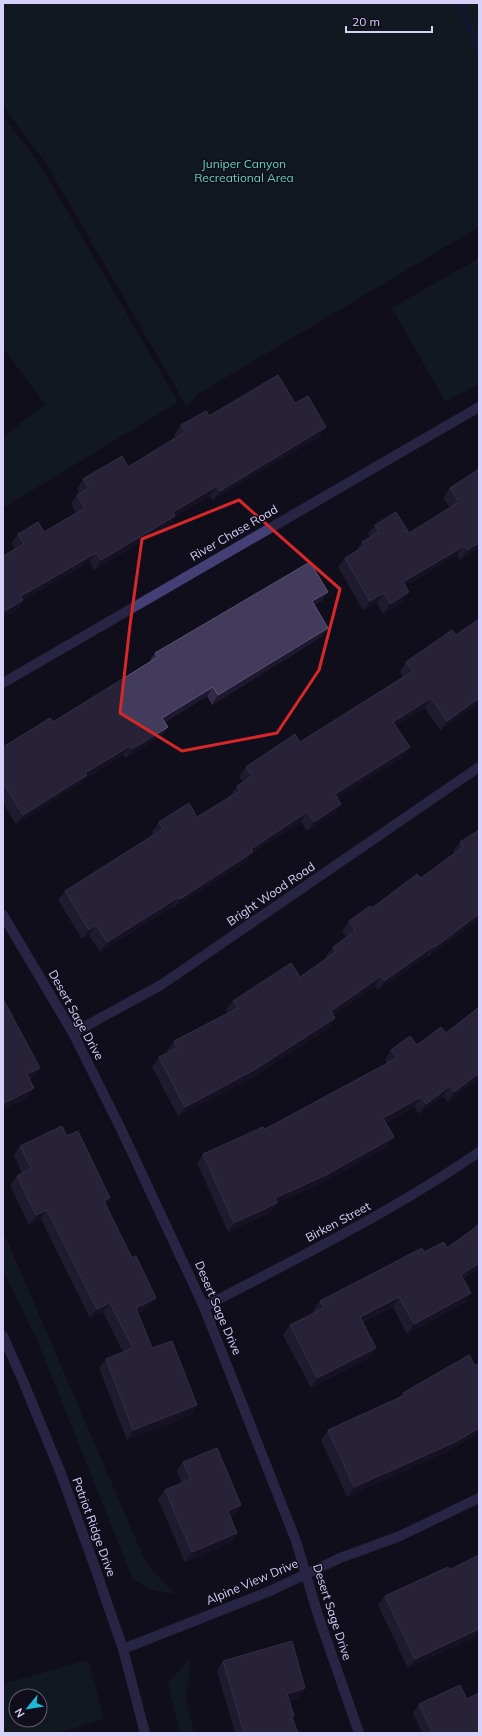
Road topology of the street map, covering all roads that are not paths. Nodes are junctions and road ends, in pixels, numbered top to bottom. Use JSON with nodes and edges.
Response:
{"nodes":[{"id":1,"x":479,"y":407,"type":"edge"},
{"id":2,"x":3,"y":683,"type":"edge"},
{"id":3,"x":479,"y":767,"type":"edge"},
{"id":4,"x":3,"y":915,"type":"edge"},
{"id":5,"x":73,"y":1033,"type":"junction"},
{"id":6,"x":479,"y":1152,"type":"edge"},
{"id":7,"x":204,"y":1307,"type":"junction"},
{"id":8,"x":3,"y":1336,"type":"edge"},
{"id":9,"x":479,"y":1498,"type":"edge"},
{"id":10,"x":306,"y":1573,"type":"junction"},
{"id":11,"x":123,"y":1649,"type":"junction"},
{"id":12,"x":145,"y":1733,"type":"edge"},
{"id":13,"x":359,"y":1733,"type":"edge"}],
"edges":[{"from":1,"to":2,"type":"street","name":"River Chase Road"},
{"from":3,"to":5,"type":"street","name":"Bright Wood Road"},
{"from":4,"to":5,"type":"street","name":"Desert Sage Drive"},
{"from":5,"to":7,"type":"street","name":"Desert Sage Drive"},
{"from":6,"to":7,"type":"street","name":"Birken Street"},
{"from":7,"to":10,"type":"street","name":"Desert Sage Drive"},
{"from":8,"to":11,"type":"street","name":"Patriot Ridge Drive"},
{"from":9,"to":10,"type":"street","name":"Alpine View Drive"},
{"from":10,"to":11,"type":"street","name":"Alpine View Drive"},
{"from":10,"to":13,"type":"street","name":"Desert Sage Drive"},
{"from":11,"to":12,"type":"street","name":"Patriot Ridge Drive"}]}
